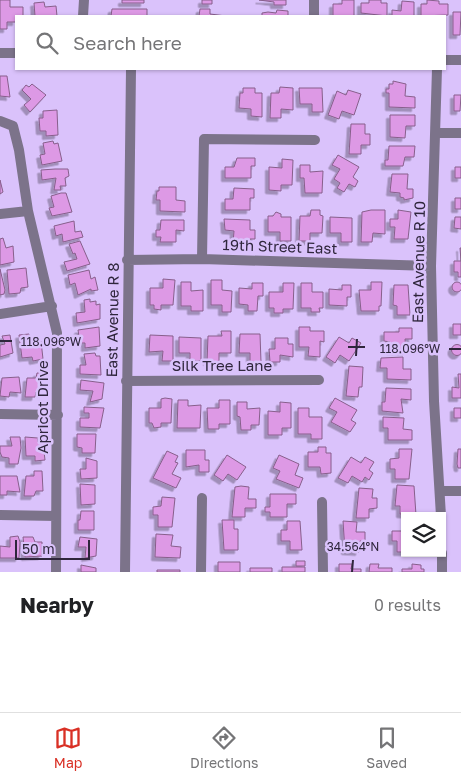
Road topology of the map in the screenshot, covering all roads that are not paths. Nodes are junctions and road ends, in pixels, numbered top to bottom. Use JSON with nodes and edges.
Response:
{"nodes":[{"id":1,"x":84,"y":0,"type":"edge"},
{"id":2,"x":314,"y":0,"type":"edge"},
{"id":3,"x":84,"y":15,"type":"edge"},
{"id":4,"x":314,"y":15,"type":"edge"},
{"id":5,"x":0,"y":53,"type":"edge"},
{"id":6,"x":15,"y":53,"type":"edge"},
{"id":7,"x":446,"y":60,"type":"edge"},
{"id":8,"x":461,"y":60,"type":"edge"},
{"id":9,"x":131,"y":70,"type":"edge"},
{"id":10,"x":437,"y":70,"type":"edge"},
{"id":11,"x":0,"y":121,"type":"edge"},
{"id":12,"x":436,"y":133,"type":"junction"},
{"id":13,"x":461,"y":133,"type":"edge"},
{"id":14,"x":315,"y":140,"type":"dead end"},
{"id":15,"x":28,"y":210,"type":"junction"},
{"id":16,"x":0,"y":214,"type":"edge"},
{"id":17,"x":202,"y":259,"type":"junction"},
{"id":18,"x":127,"y":260,"type":"junction"},
{"id":19,"x":431,"y":266,"type":"junction"},
{"id":20,"x":52,"y":306,"type":"junction"},
{"id":21,"x":0,"y":314,"type":"edge"},
{"id":22,"x":319,"y":380,"type":"dead end"},
{"id":23,"x":126,"y":381,"type":"junction"},
{"id":24,"x":0,"y":414,"type":"edge"},
{"id":25,"x":58,"y":415,"type":"junction"},
{"id":26,"x":440,"y":491,"type":"junction"},
{"id":27,"x":461,"y":491,"type":"edge"},
{"id":28,"x":202,"y":498,"type":"dead end"},
{"id":29,"x":322,"y":502,"type":"dead end"},
{"id":30,"x":441,"y":512,"type":"edge"},
{"id":31,"x":0,"y":515,"type":"edge"},
{"id":32,"x":56,"y":516,"type":"junction"},
{"id":33,"x":442,"y":557,"type":"edge"},
{"id":34,"x":56,"y":572,"type":"edge"},
{"id":35,"x":125,"y":572,"type":"edge"},
{"id":36,"x":202,"y":572,"type":"edge"},
{"id":37,"x":323,"y":572,"type":"edge"},
{"id":38,"x":442,"y":572,"type":"edge"}],
"edges":[{"from":1,"to":3,"type":"street"},
{"from":2,"to":4,"type":"street"},
{"from":5,"to":6,"type":"street"},
{"from":7,"to":8,"type":"street"},
{"from":9,"to":18,"type":"street","name":"East Avenue R 8"},
{"from":10,"to":12,"type":"street","name":"East Avenue R 10"},
{"from":11,"to":15,"type":"street","name":"Apricot Drive"},
{"from":12,"to":13,"type":"street"},
{"from":12,"to":19,"type":"street","name":"East Avenue R 10"},
{"from":14,"to":17,"type":"street"},
{"from":15,"to":16,"type":"street"},
{"from":15,"to":20,"type":"street","name":"Apricot Drive"},
{"from":17,"to":18,"type":"street","name":"19th Street East"},
{"from":17,"to":19,"type":"street","name":"19th Street East"},
{"from":18,"to":23,"type":"street","name":"East Avenue R 8"},
{"from":19,"to":26,"type":"street","name":"East Avenue R 10"},
{"from":20,"to":21,"type":"street"},
{"from":20,"to":25,"type":"street","name":"Apricot Drive"},
{"from":22,"to":23,"type":"street","name":"Silk Tree Lane"},
{"from":23,"to":35,"type":"street","name":"East Avenue R 8"},
{"from":24,"to":25,"type":"street"},
{"from":25,"to":32,"type":"street","name":"Apricot Drive"},
{"from":26,"to":27,"type":"street"},
{"from":26,"to":30,"type":"street","name":"East Avenue R 10"},
{"from":28,"to":36,"type":"street"},
{"from":29,"to":37,"type":"street"},
{"from":31,"to":32,"type":"street"},
{"from":32,"to":34,"type":"street","name":"Apricot Drive"},
{"from":33,"to":38,"type":"street"}]}
